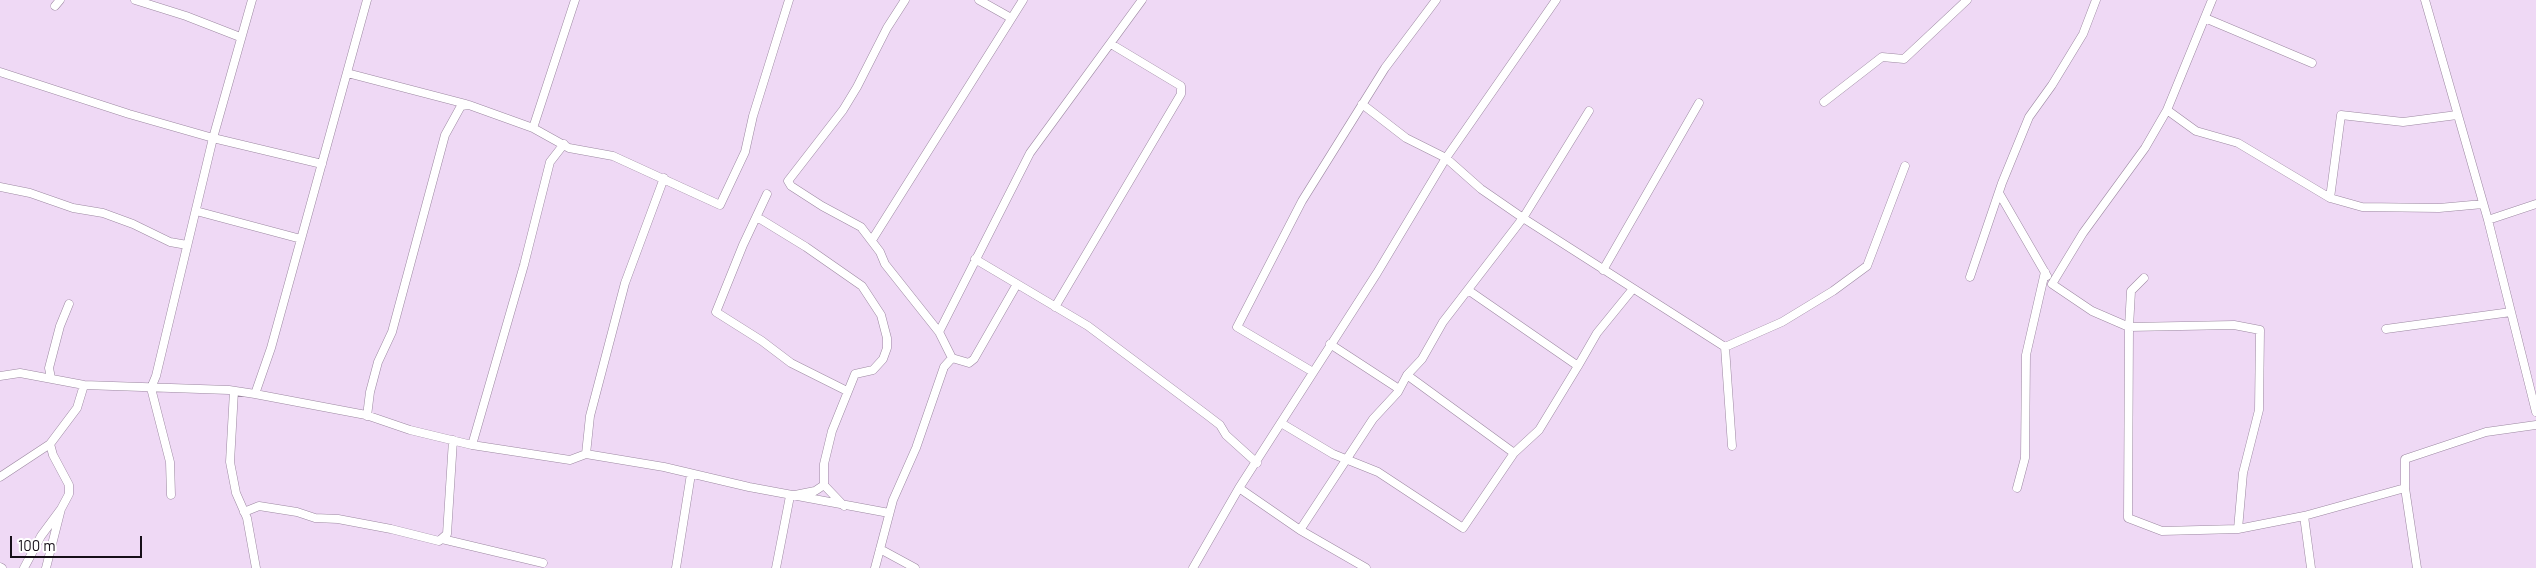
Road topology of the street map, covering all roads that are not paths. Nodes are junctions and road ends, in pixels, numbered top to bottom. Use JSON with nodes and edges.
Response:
{"nodes":[{"id":1,"x":136,"y":0,"type":"edge"},
{"id":2,"x":252,"y":0,"type":"edge"},
{"id":3,"x":367,"y":0,"type":"edge"},
{"id":4,"x":576,"y":0,"type":"edge"},
{"id":5,"x":789,"y":0,"type":"edge"},
{"id":6,"x":905,"y":0,"type":"edge"},
{"id":7,"x":979,"y":0,"type":"edge"},
{"id":8,"x":1023,"y":0,"type":"edge"},
{"id":9,"x":1142,"y":0,"type":"edge"},
{"id":10,"x":1436,"y":0,"type":"edge"},
{"id":11,"x":1556,"y":0,"type":"edge"},
{"id":12,"x":1966,"y":0,"type":"edge"},
{"id":13,"x":2096,"y":0,"type":"edge"},
{"id":14,"x":2212,"y":0,"type":"edge"},
{"id":15,"x":2425,"y":0,"type":"edge"},
{"id":16,"x":1011,"y":18,"type":"junction"},
{"id":17,"x":2205,"y":18,"type":"junction"},
{"id":18,"x":240,"y":37,"type":"junction"},
{"id":19,"x":1111,"y":44,"type":"junction"},
{"id":20,"x":2312,"y":63,"type":"dead end"},
{"id":21,"x":0,"y":72,"type":"edge"},
{"id":22,"x":347,"y":73,"type":"junction"},
{"id":23,"x":1824,"y":102,"type":"dead end"},
{"id":24,"x":1699,"y":103,"type":"dead end"},
{"id":25,"x":1362,"y":104,"type":"junction"},
{"id":26,"x":469,"y":105,"type":"junction"},
{"id":27,"x":2167,"y":110,"type":"junction"},
{"id":28,"x":1589,"y":111,"type":"dead end"},
{"id":29,"x":2457,"y":114,"type":"junction"},
{"id":30,"x":533,"y":128,"type":"junction"},
{"id":31,"x":213,"y":138,"type":"junction"},
{"id":32,"x":564,"y":144,"type":"junction"},
{"id":33,"x":1446,"y":158,"type":"junction"},
{"id":34,"x":322,"y":164,"type":"junction"},
{"id":35,"x":1905,"y":166,"type":"dead end"},
{"id":36,"x":664,"y":178,"type":"junction"},
{"id":37,"x":0,"y":187,"type":"edge"},
{"id":38,"x":1999,"y":193,"type":"junction"},
{"id":39,"x":768,"y":194,"type":"dead end"},
{"id":40,"x":2330,"y":198,"type":"junction"},
{"id":41,"x":2483,"y":204,"type":"junction"},
{"id":42,"x":2536,"y":204,"type":"edge"},
{"id":43,"x":196,"y":211,"type":"junction"},
{"id":44,"x":757,"y":217,"type":"junction"},
{"id":45,"x":1523,"y":218,"type":"junction"},
{"id":46,"x":2488,"y":220,"type":"junction"},
{"id":47,"x":301,"y":239,"type":"junction"},
{"id":48,"x":872,"y":240,"type":"junction"},
{"id":49,"x":187,"y":245,"type":"junction"},
{"id":50,"x":975,"y":259,"type":"junction"},
{"id":51,"x":1603,"y":270,"type":"junction"},
{"id":52,"x":2045,"y":272,"type":"junction"},
{"id":53,"x":1970,"y":277,"type":"dead end"},
{"id":54,"x":2144,"y":278,"type":"dead end"},
{"id":55,"x":1017,"y":284,"type":"junction"},
{"id":56,"x":2052,"y":284,"type":"junction"},
{"id":57,"x":1468,"y":290,"type":"junction"},
{"id":58,"x":1632,"y":290,"type":"junction"},
{"id":59,"x":69,"y":304,"type":"dead end"},
{"id":60,"x":1055,"y":307,"type":"junction"},
{"id":61,"x":2511,"y":312,"type":"junction"},
{"id":62,"x":2129,"y":327,"type":"junction"},
{"id":63,"x":2386,"y":329,"type":"dead end"},
{"id":64,"x":939,"y":332,"type":"junction"},
{"id":65,"x":1330,"y":344,"type":"junction"},
{"id":66,"x":1726,"y":347,"type":"junction"},
{"id":67,"x":952,"y":358,"type":"junction"},
{"id":68,"x":1578,"y":366,"type":"junction"},
{"id":69,"x":1313,"y":372,"type":"junction"},
{"id":70,"x":0,"y":376,"type":"edge"},
{"id":71,"x":1407,"y":376,"type":"junction"},
{"id":72,"x":51,"y":378,"type":"junction"},
{"id":73,"x":84,"y":384,"type":"junction"},
{"id":74,"x":151,"y":388,"type":"junction"},
{"id":75,"x":1399,"y":389,"type":"junction"},
{"id":76,"x":847,"y":390,"type":"junction"},
{"id":77,"x":234,"y":391,"type":"junction"},
{"id":78,"x":255,"y":394,"type":"junction"},
{"id":79,"x":2536,"y":412,"type":"edge"},
{"id":80,"x":367,"y":416,"type":"junction"},
{"id":81,"x":1281,"y":423,"type":"junction"},
{"id":82,"x":2536,"y":425,"type":"edge"},
{"id":83,"x":453,"y":440,"type":"junction"},
{"id":84,"x":50,"y":444,"type":"junction"},
{"id":85,"x":472,"y":445,"type":"junction"},
{"id":86,"x":1732,"y":446,"type":"dead end"},
{"id":87,"x":1514,"y":452,"type":"junction"},
{"id":88,"x":586,"y":454,"type":"junction"},
{"id":89,"x":1349,"y":458,"type":"junction"},
{"id":90,"x":1257,"y":463,"type":"junction"},
{"id":91,"x":691,"y":474,"type":"junction"},
{"id":92,"x":0,"y":478,"type":"edge"},
{"id":93,"x":824,"y":485,"type":"junction"},
{"id":94,"x":1239,"y":488,"type":"junction"},
{"id":95,"x":2016,"y":488,"type":"dead end"},
{"id":96,"x":2405,"y":488,"type":"junction"},
{"id":97,"x":171,"y":495,"type":"dead end"},
{"id":98,"x":790,"y":496,"type":"junction"},
{"id":99,"x":844,"y":506,"type":"junction"},
{"id":100,"x":61,"y":509,"type":"junction"},
{"id":101,"x":244,"y":512,"type":"junction"},
{"id":102,"x":890,"y":513,"type":"junction"},
{"id":103,"x":2304,"y":516,"type":"junction"},
{"id":104,"x":2238,"y":528,"type":"junction"},
{"id":105,"x":1300,"y":530,"type":"junction"},
{"id":106,"x":442,"y":540,"type":"junction"},
{"id":107,"x":880,"y":549,"type":"junction"},
{"id":108,"x":543,"y":563,"type":"dead end"},
{"id":109,"x":24,"y":568,"type":"edge"},
{"id":110,"x":46,"y":568,"type":"edge"},
{"id":111,"x":256,"y":568,"type":"edge"},
{"id":112,"x":676,"y":568,"type":"edge"},
{"id":113,"x":776,"y":568,"type":"edge"},
{"id":114,"x":875,"y":568,"type":"edge"},
{"id":115,"x":915,"y":568,"type":"edge"},
{"id":116,"x":1193,"y":568,"type":"edge"},
{"id":117,"x":1366,"y":568,"type":"edge"},
{"id":118,"x":2311,"y":568,"type":"edge"},
{"id":119,"x":2417,"y":568,"type":"edge"}],
"edges":[{"from":1,"to":18,"type":"street"},
{"from":2,"to":18,"type":"street"},
{"from":3,"to":22,"type":"street"},
{"from":4,"to":30,"type":"street"},
{"from":5,"to":36,"type":"street"},
{"from":6,"to":48,"type":"street"},
{"from":7,"to":16,"type":"street"},
{"from":8,"to":16,"type":"street"},
{"from":9,"to":19,"type":"street"},
{"from":10,"to":25,"type":"street"},
{"from":11,"to":33,"type":"street"},
{"from":12,"to":23,"type":"street"},
{"from":13,"to":38,"type":"street"},
{"from":14,"to":17,"type":"street"},
{"from":15,"to":29,"type":"street"},
{"from":16,"to":48,"type":"street"},
{"from":17,"to":20,"type":"street"},
{"from":17,"to":27,"type":"street"},
{"from":18,"to":31,"type":"street"},
{"from":19,"to":50,"type":"street"},
{"from":19,"to":60,"type":"street"},
{"from":21,"to":31,"type":"street"},
{"from":22,"to":26,"type":"street"},
{"from":22,"to":34,"type":"street"},
{"from":24,"to":51,"type":"street"},
{"from":25,"to":33,"type":"street"},
{"from":25,"to":69,"type":"street"},
{"from":26,"to":30,"type":"street"},
{"from":26,"to":80,"type":"street"},
{"from":27,"to":40,"type":"street"},
{"from":27,"to":56,"type":"street"},
{"from":28,"to":45,"type":"street"},
{"from":29,"to":40,"type":"street"},
{"from":29,"to":41,"type":"street"},
{"from":30,"to":32,"type":"street"},
{"from":31,"to":34,"type":"street"},
{"from":31,"to":43,"type":"street"},
{"from":32,"to":36,"type":"street"},
{"from":32,"to":85,"type":"street"},
{"from":33,"to":45,"type":"street"},
{"from":33,"to":65,"type":"street"},
{"from":34,"to":47,"type":"street"},
{"from":35,"to":66,"type":"street"},
{"from":36,"to":88,"type":"street"},
{"from":37,"to":49,"type":"street"},
{"from":38,"to":52,"type":"street"},
{"from":38,"to":53,"type":"street"},
{"from":39,"to":44,"type":"street"},
{"from":40,"to":41,"type":"street"},
{"from":41,"to":46,"type":"street"},
{"from":42,"to":46,"type":"street"},
{"from":43,"to":47,"type":"street"},
{"from":43,"to":49,"type":"street"},
{"from":44,"to":76,"type":"street"},
{"from":44,"to":76,"type":"street"},
{"from":45,"to":51,"type":"street"},
{"from":45,"to":57,"type":"street"},
{"from":46,"to":61,"type":"street"},
{"from":47,"to":78,"type":"street"},
{"from":48,"to":64,"type":"street"},
{"from":49,"to":74,"type":"street"},
{"from":50,"to":55,"type":"street"},
{"from":50,"to":64,"type":"street"},
{"from":51,"to":58,"type":"street"},
{"from":52,"to":56,"type":"street"},
{"from":52,"to":95,"type":"street"},
{"from":54,"to":62,"type":"street"},
{"from":55,"to":60,"type":"street"},
{"from":55,"to":67,"type":"street"},
{"from":56,"to":62,"type":"street"},
{"from":57,"to":68,"type":"street"},
{"from":57,"to":71,"type":"street"},
{"from":58,"to":66,"type":"street"},
{"from":58,"to":68,"type":"street"},
{"from":59,"to":72,"type":"street"},
{"from":60,"to":90,"type":"street"},
{"from":61,"to":63,"type":"street"},
{"from":61,"to":79,"type":"street"},
{"from":62,"to":104,"type":"street"},
{"from":62,"to":104,"type":"street"},
{"from":64,"to":67,"type":"street"},
{"from":65,"to":69,"type":"street"},
{"from":65,"to":75,"type":"street"},
{"from":66,"to":86,"type":"street"},
{"from":67,"to":102,"type":"street"},
{"from":68,"to":87,"type":"street"},
{"from":69,"to":81,"type":"street"},
{"from":70,"to":72,"type":"street"},
{"from":71,"to":75,"type":"street"},
{"from":71,"to":87,"type":"street"},
{"from":72,"to":73,"type":"street"},
{"from":73,"to":74,"type":"street"},
{"from":73,"to":84,"type":"street"},
{"from":74,"to":77,"type":"street"},
{"from":74,"to":97,"type":"street"},
{"from":75,"to":89,"type":"street"},
{"from":76,"to":93,"type":"street"},
{"from":77,"to":78,"type":"street"},
{"from":77,"to":101,"type":"street"},
{"from":78,"to":80,"type":"street"},
{"from":80,"to":83,"type":"street"},
{"from":81,"to":89,"type":"street"},
{"from":81,"to":90,"type":"street"},
{"from":82,"to":96,"type":"street"},
{"from":83,"to":85,"type":"street"},
{"from":83,"to":106,"type":"street"},
{"from":84,"to":92,"type":"street"},
{"from":84,"to":100,"type":"street"},
{"from":85,"to":88,"type":"street"},
{"from":87,"to":89,"type":"street"},
{"from":88,"to":91,"type":"street"},
{"from":89,"to":105,"type":"street"},
{"from":90,"to":94,"type":"street"},
{"from":91,"to":98,"type":"street"},
{"from":91,"to":112,"type":"street"},
{"from":93,"to":98,"type":"street"},
{"from":93,"to":99,"type":"street"},
{"from":94,"to":105,"type":"street"},
{"from":94,"to":116,"type":"street"},
{"from":96,"to":103,"type":"street"},
{"from":96,"to":119,"type":"street"},
{"from":98,"to":99,"type":"street"},
{"from":98,"to":113,"type":"street"},
{"from":99,"to":102,"type":"street"},
{"from":100,"to":109,"type":"street"},
{"from":100,"to":110,"type":"street"},
{"from":101,"to":106,"type":"street"},
{"from":101,"to":111,"type":"street"},
{"from":102,"to":107,"type":"street"},
{"from":103,"to":104,"type":"street"},
{"from":103,"to":118,"type":"street"},
{"from":105,"to":117,"type":"street"},
{"from":106,"to":108,"type":"street"},
{"from":107,"to":114,"type":"street"},
{"from":107,"to":115,"type":"street"}]}
